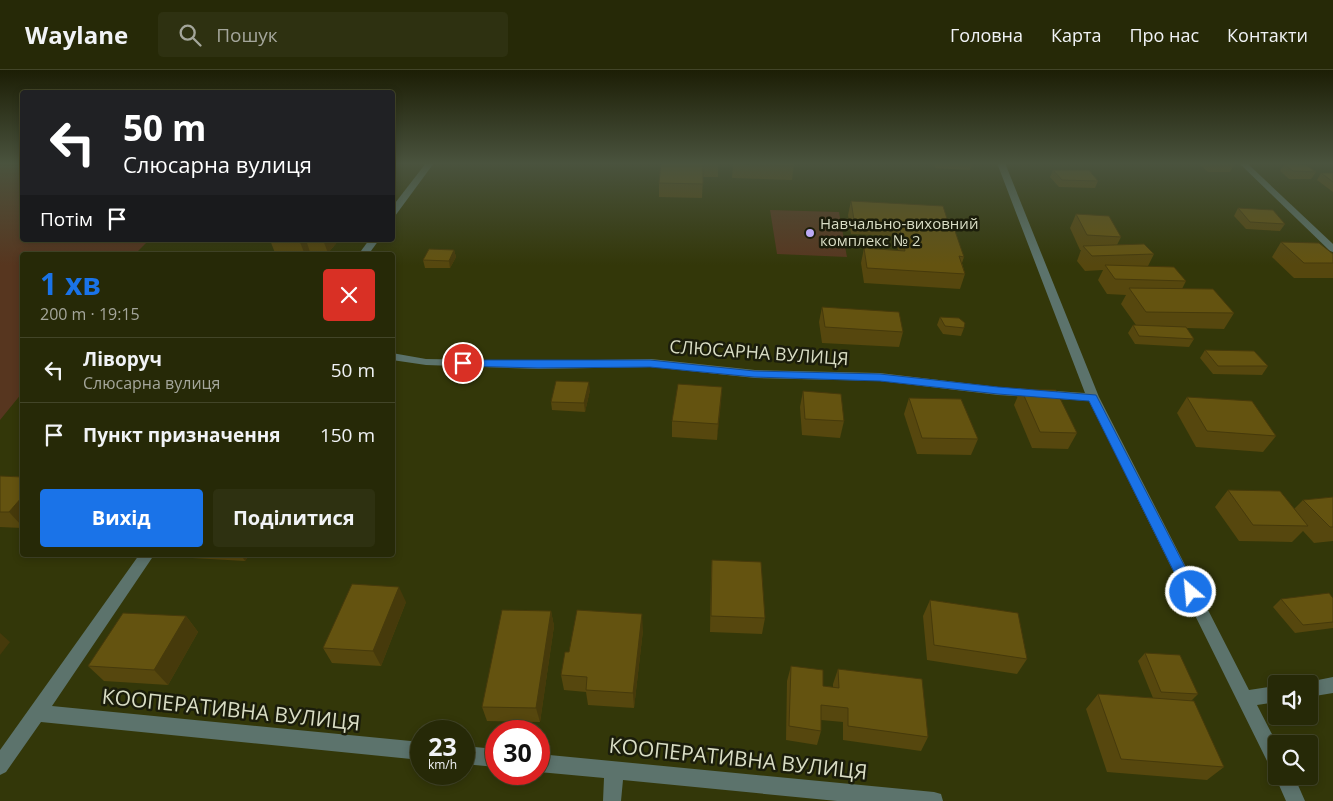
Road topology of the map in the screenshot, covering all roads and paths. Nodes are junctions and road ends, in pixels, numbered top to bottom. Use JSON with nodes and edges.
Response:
{"nodes":[{"id":1,"x":405,"y":197,"type":"edge"},
{"id":2,"x":1014,"y":197,"type":"edge"},
{"id":3,"x":1279,"y":197,"type":"edge"},
{"id":4,"x":395,"y":210,"type":"edge"},
{"id":5,"x":1333,"y":248,"type":"edge"},
{"id":6,"x":395,"y":357,"type":"edge"},
{"id":7,"x":1092,"y":397,"type":"junction"},
{"id":8,"x":146,"y":557,"type":"edge"},
{"id":9,"x":1333,"y":686,"type":"edge"},
{"id":10,"x":1318,"y":688,"type":"edge"},
{"id":11,"x":1268,"y":695,"type":"edge"},
{"id":12,"x":1245,"y":699,"type":"junction"},
{"id":13,"x":37,"y":713,"type":"junction"},
{"id":14,"x":1268,"y":745,"type":"edge"},
{"id":15,"x":410,"y":750,"type":"edge"},
{"id":16,"x":550,"y":763,"type":"edge"},
{"id":17,"x":0,"y":766,"type":"edge"},
{"id":18,"x":614,"y":770,"type":"junction"},
{"id":19,"x":1288,"y":785,"type":"edge"},
{"id":20,"x":612,"y":801,"type":"edge"},
{"id":21,"x":934,"y":801,"type":"edge"},
{"id":22,"x":1296,"y":801,"type":"edge"}],
"edges":[{"from":1,"to":4,"type":"street"},
{"from":2,"to":7,"type":"street"},
{"from":3,"to":5,"type":"street"},
{"from":6,"to":7,"type":"street","name":"СЛЮСАРНА ВУЛИЦЯ"},
{"from":7,"to":12,"type":"street"},
{"from":8,"to":13,"type":"street"},
{"from":9,"to":10,"type":"street"},
{"from":11,"to":12,"type":"street"},
{"from":12,"to":14,"type":"street"},
{"from":13,"to":15,"type":"street","name":"КООПЕРАТИВНА ВУЛИЦЯ"},
{"from":13,"to":17,"type":"street"},
{"from":16,"to":18,"type":"street","name":"КООПЕРАТИВНА ВУЛИЦЯ"},
{"from":18,"to":20,"type":"street"},
{"from":18,"to":21,"type":"street","name":"КООПЕРАТИВНА ВУЛИЦЯ"},
{"from":19,"to":22,"type":"street"}]}
